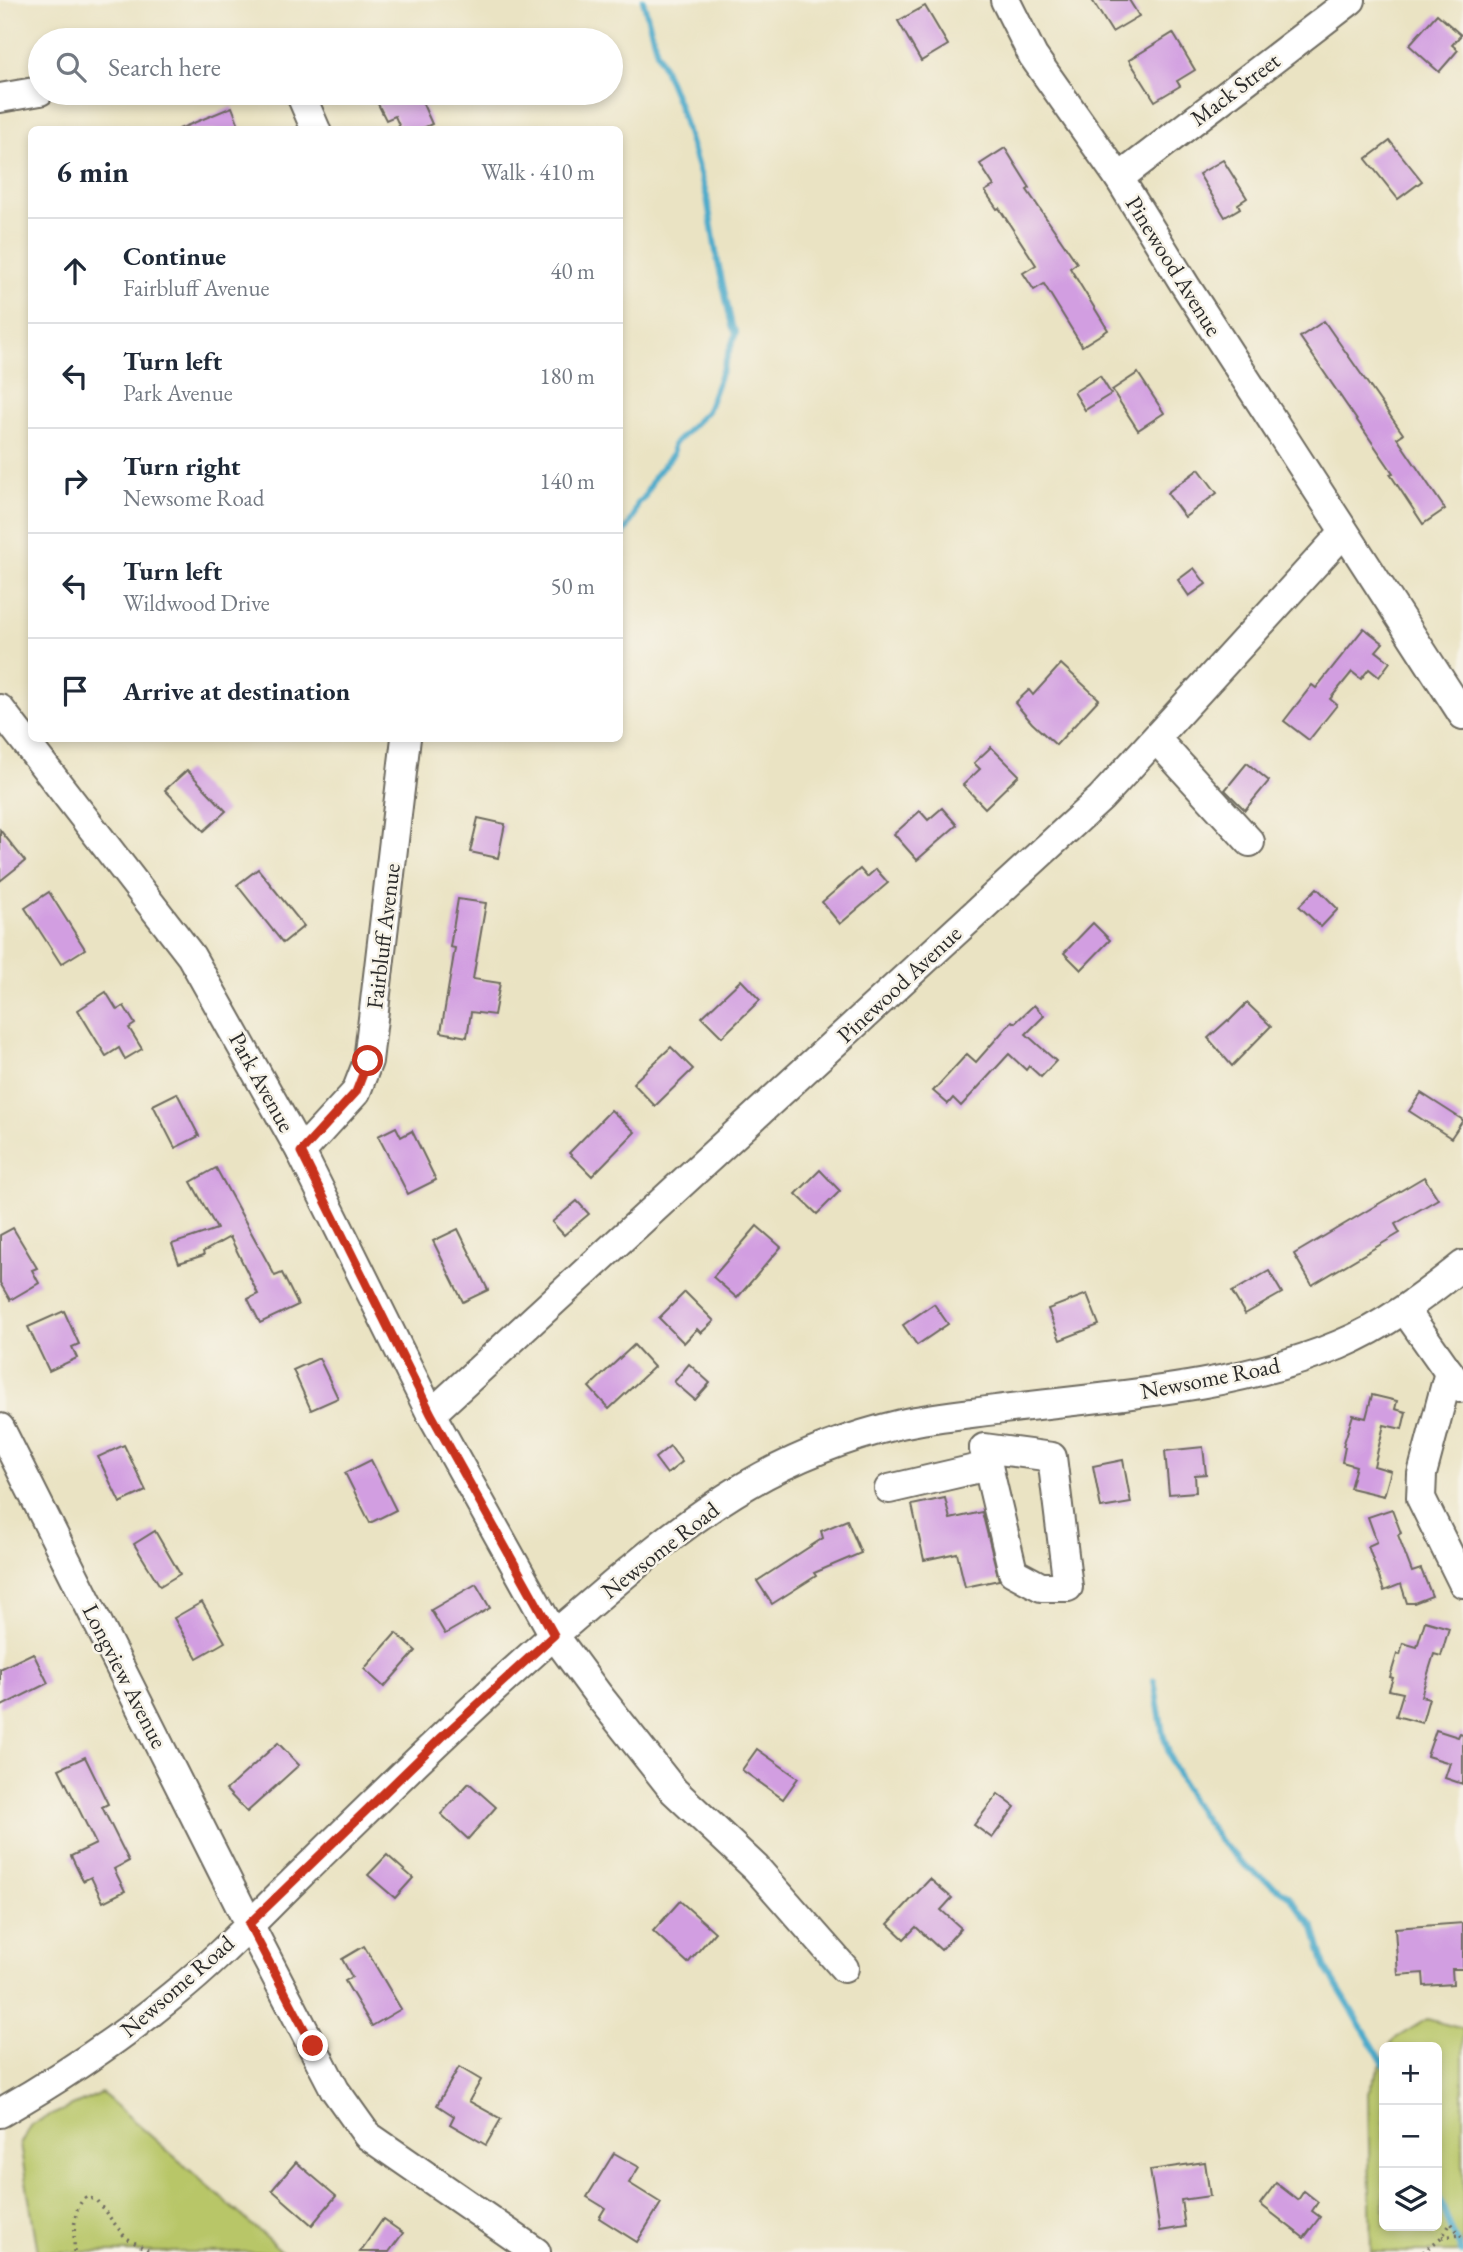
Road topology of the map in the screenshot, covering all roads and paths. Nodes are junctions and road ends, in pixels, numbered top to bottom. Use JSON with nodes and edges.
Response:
{"nodes":[{"id":1,"x":1005,"y":0,"type":"edge"},
{"id":2,"x":1351,"y":0,"type":"edge"},
{"id":3,"x":28,"y":93,"type":"edge"},
{"id":4,"x":0,"y":98,"type":"edge"},
{"id":5,"x":305,"y":105,"type":"edge"},
{"id":6,"x":314,"y":126,"type":"edge"},
{"id":7,"x":1119,"y":178,"type":"junction"},
{"id":8,"x":1344,"y":532,"type":"junction"},
{"id":9,"x":0,"y":709,"type":"edge"},
{"id":10,"x":1463,"y":715,"type":"edge"},
{"id":11,"x":1156,"y":739,"type":"junction"},
{"id":12,"x":406,"y":742,"type":"edge"},
{"id":13,"x":1250,"y":842,"type":"dead end"},
{"id":14,"x":301,"y":1152,"type":"junction"},
{"id":15,"x":1463,"y":1265,"type":"edge"},
{"id":16,"x":1405,"y":1310,"type":"junction"},
{"id":17,"x":1456,"y":1382,"type":"edge"},
{"id":18,"x":976,"y":1412,"type":"junction"},
{"id":19,"x":431,"y":1414,"type":"junction"},
{"id":20,"x":0,"y":1428,"type":"edge"},
{"id":21,"x":986,"y":1457,"type":"junction"},
{"id":22,"x":889,"y":1489,"type":"dead end"},
{"id":23,"x":1463,"y":1583,"type":"edge"},
{"id":24,"x":554,"y":1635,"type":"junction"},
{"id":25,"x":249,"y":1924,"type":"junction"},
{"id":26,"x":844,"y":1968,"type":"dead end"},
{"id":27,"x":0,"y":2113,"type":"edge"},
{"id":28,"x":1442,"y":2237,"type":"junction"},
{"id":29,"x":1462,"y":2237,"type":"edge"},
{"id":30,"x":74,"y":2252,"type":"edge"},
{"id":31,"x":151,"y":2252,"type":"edge"},
{"id":32,"x":536,"y":2252,"type":"edge"},
{"id":33,"x":1423,"y":2252,"type":"edge"}],
"edges":[{"from":1,"to":7,"type":"street","name":"Pinewood Avenue"},
{"from":2,"to":7,"type":"street","name":"Mack Street"},
{"from":3,"to":4,"type":"street"},
{"from":5,"to":6,"type":"street"},
{"from":7,"to":8,"type":"street","name":"Pinewood Avenue"},
{"from":8,"to":10,"type":"street","name":"Pinewood Avenue"},
{"from":8,"to":11,"type":"street","name":"Pinewood Avenue"},
{"from":9,"to":14,"type":"street","name":"Park Avenue"},
{"from":11,"to":13,"type":"street"},
{"from":11,"to":19,"type":"street","name":"Pinewood Avenue"},
{"from":12,"to":14,"type":"street","name":"Fairbluff Avenue"},
{"from":14,"to":19,"type":"street","name":"Park Avenue"},
{"from":15,"to":16,"type":"street","name":"Newsome Road"},
{"from":16,"to":17,"type":"street"},
{"from":16,"to":18,"type":"street","name":"Newsome Road"},
{"from":17,"to":23,"type":"street"},
{"from":18,"to":21,"type":"street"},
{"from":18,"to":24,"type":"street","name":"Newsome Road"},
{"from":19,"to":24,"type":"street","name":"Park Avenue"},
{"from":20,"to":25,"type":"street","name":"Longview Avenue"},
{"from":21,"to":21,"type":"street"},
{"from":21,"to":22,"type":"street"},
{"from":24,"to":25,"type":"street","name":"Newsome Road"},
{"from":24,"to":26,"type":"street","name":"Park Avenue"},
{"from":25,"to":27,"type":"street","name":"Newsome Road"},
{"from":25,"to":32,"type":"street","name":"Longview Avenue"},
{"from":28,"to":29,"type":"path"},
{"from":28,"to":29,"type":"path"},
{"from":28,"to":33,"type":"path"},
{"from":30,"to":31,"type":"path"}]}
